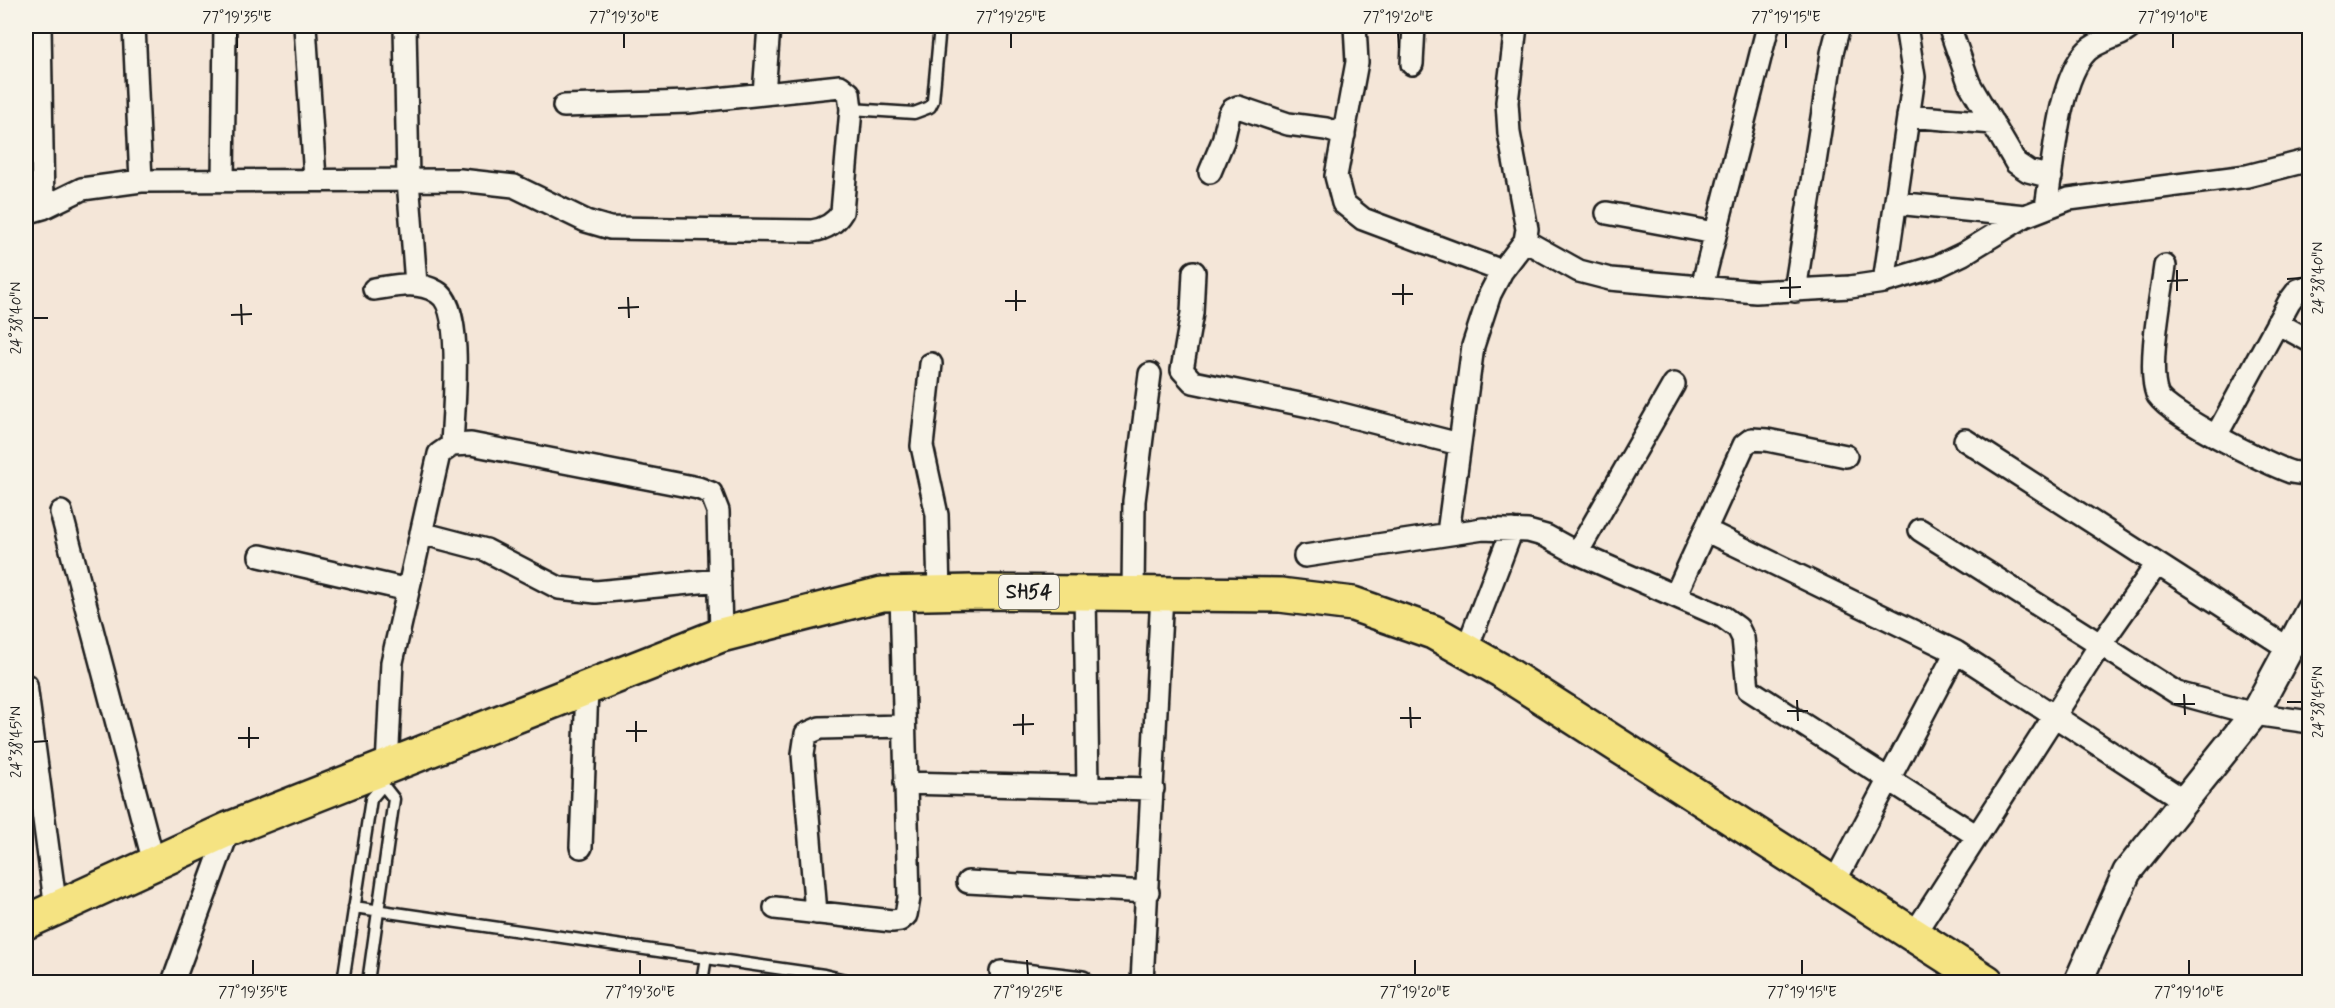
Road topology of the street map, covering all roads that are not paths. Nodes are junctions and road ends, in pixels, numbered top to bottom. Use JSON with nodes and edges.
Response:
{"nodes":[{"id":1,"x":40,"y":26,"type":"edge"},
{"id":2,"x":134,"y":26,"type":"edge"},
{"id":3,"x":225,"y":26,"type":"edge"},
{"id":4,"x":305,"y":26,"type":"edge"},
{"id":5,"x":405,"y":26,"type":"edge"},
{"id":6,"x":769,"y":26,"type":"edge"},
{"id":7,"x":940,"y":26,"type":"edge"},
{"id":8,"x":1355,"y":26,"type":"edge"},
{"id":9,"x":1414,"y":26,"type":"edge"},
{"id":10,"x":1516,"y":26,"type":"edge"},
{"id":11,"x":1768,"y":26,"type":"edge"},
{"id":12,"x":1839,"y":26,"type":"edge"},
{"id":13,"x":1906,"y":26,"type":"edge"},
{"id":14,"x":1948,"y":26,"type":"edge"},
{"id":15,"x":2132,"y":26,"type":"edge"},
{"id":16,"x":1412,"y":64,"type":"dead end"},
{"id":17,"x":764,"y":94,"type":"junction"},
{"id":18,"x":564,"y":106,"type":"dead end"},
{"id":19,"x":851,"y":109,"type":"junction"},
{"id":20,"x":1908,"y":116,"type":"junction"},
{"id":21,"x":1993,"y":123,"type":"junction"},
{"id":22,"x":1344,"y":135,"type":"junction"},
{"id":23,"x":2310,"y":160,"type":"edge"},
{"id":24,"x":1210,"y":172,"type":"dead end"},
{"id":25,"x":2051,"y":177,"type":"junction"},
{"id":26,"x":315,"y":179,"type":"junction"},
{"id":27,"x":223,"y":180,"type":"junction"},
{"id":28,"x":408,"y":180,"type":"junction"},
{"id":29,"x":141,"y":181,"type":"junction"},
{"id":30,"x":1896,"y":203,"type":"junction"},
{"id":31,"x":2046,"y":207,"type":"junction"},
{"id":32,"x":34,"y":211,"type":"edge"},
{"id":33,"x":1607,"y":213,"type":"dead end"},
{"id":34,"x":2025,"y":216,"type":"junction"},
{"id":35,"x":1715,"y":233,"type":"junction"},
{"id":36,"x":1525,"y":241,"type":"junction"},
{"id":37,"x":2165,"y":266,"type":"dead end"},
{"id":38,"x":1502,"y":271,"type":"junction"},
{"id":39,"x":1194,"y":272,"type":"dead end"},
{"id":40,"x":1884,"y":282,"type":"junction"},
{"id":41,"x":416,"y":284,"type":"junction"},
{"id":42,"x":2310,"y":286,"type":"edge"},
{"id":43,"x":1702,"y":287,"type":"junction"},
{"id":44,"x":374,"y":289,"type":"dead end"},
{"id":45,"x":1795,"y":291,"type":"junction"},
{"id":46,"x":2277,"y":323,"type":"junction"},
{"id":47,"x":2310,"y":341,"type":"edge"},
{"id":48,"x":930,"y":364,"type":"dead end"},
{"id":49,"x":1150,"y":374,"type":"dead end"},
{"id":50,"x":1674,"y":384,"type":"dead end"},
{"id":51,"x":2216,"y":436,"type":"junction"},
{"id":52,"x":1965,"y":440,"type":"dead end"},
{"id":53,"x":1459,"y":444,"type":"junction"},
{"id":54,"x":452,"y":445,"type":"junction"},
{"id":55,"x":1846,"y":456,"type":"dead end"},
{"id":56,"x":2310,"y":474,"type":"edge"},
{"id":57,"x":62,"y":512,"type":"dead end"},
{"id":58,"x":1512,"y":530,"type":"junction"},
{"id":59,"x":1705,"y":530,"type":"junction"},
{"id":60,"x":1920,"y":530,"type":"dead end"},
{"id":61,"x":421,"y":533,"type":"junction"},
{"id":62,"x":1448,"y":533,"type":"junction"},
{"id":63,"x":1577,"y":553,"type":"junction"},
{"id":64,"x":260,"y":556,"type":"dead end"},
{"id":65,"x":1305,"y":556,"type":"dead end"},
{"id":66,"x":2157,"y":564,"type":"junction"},
{"id":67,"x":720,"y":580,"type":"junction"},
{"id":68,"x":408,"y":591,"type":"junction"},
{"id":69,"x":939,"y":593,"type":"junction"},
{"id":70,"x":1085,"y":593,"type":"junction"},
{"id":71,"x":900,"y":594,"type":"junction"},
{"id":72,"x":1148,"y":594,"type":"junction"},
{"id":73,"x":1675,"y":596,"type":"junction"},
{"id":74,"x":2310,"y":610,"type":"edge"},
{"id":75,"x":721,"y":635,"type":"junction"},
{"id":76,"x":2100,"y":645,"type":"junction"},
{"id":77,"x":2288,"y":648,"type":"junction"},
{"id":78,"x":1466,"y":651,"type":"junction"},
{"id":79,"x":1956,"y":652,"type":"junction"},
{"id":80,"x":26,"y":685,"type":"edge"},
{"id":81,"x":586,"y":688,"type":"junction"},
{"id":82,"x":2254,"y":714,"type":"junction"},
{"id":83,"x":2054,"y":717,"type":"junction"},
{"id":84,"x":2310,"y":722,"type":"edge"},
{"id":85,"x":903,"y":726,"type":"junction"},
{"id":86,"x":385,"y":776,"type":"junction"},
{"id":87,"x":1888,"y":779,"type":"junction"},
{"id":88,"x":905,"y":783,"type":"junction"},
{"id":89,"x":1088,"y":788,"type":"junction"},
{"id":90,"x":1153,"y":789,"type":"junction"},
{"id":91,"x":2185,"y":801,"type":"junction"},
{"id":92,"x":229,"y":829,"type":"junction"},
{"id":93,"x":1977,"y":836,"type":"junction"},
{"id":94,"x":581,"y":847,"type":"dead end"},
{"id":95,"x":154,"y":863,"type":"junction"},
{"id":96,"x":968,"y":882,"type":"dead end"},
{"id":97,"x":1833,"y":883,"type":"junction"},
{"id":98,"x":1148,"y":892,"type":"junction"},
{"id":99,"x":354,"y":907,"type":"junction"},
{"id":100,"x":775,"y":908,"type":"dead end"},
{"id":101,"x":56,"y":909,"type":"junction"},
{"id":102,"x":379,"y":912,"type":"junction"},
{"id":103,"x":816,"y":913,"type":"junction"},
{"id":104,"x":26,"y":922,"type":"edge"},
{"id":105,"x":1914,"y":934,"type":"junction"},
{"id":106,"x":706,"y":957,"type":"junction"},
{"id":107,"x":1001,"y":972,"type":"dead end"},
{"id":108,"x":173,"y":982,"type":"edge"},
{"id":109,"x":343,"y":982,"type":"edge"},
{"id":110,"x":368,"y":982,"type":"edge"},
{"id":111,"x":702,"y":982,"type":"edge"},
{"id":112,"x":854,"y":982,"type":"edge"},
{"id":113,"x":1082,"y":982,"type":"edge"},
{"id":114,"x":1142,"y":982,"type":"edge"},
{"id":115,"x":1987,"y":982,"type":"edge"},
{"id":116,"x":2078,"y":982,"type":"edge"}],
"edges":[{"from":1,"to":32,"type":"street"},
{"from":2,"to":29,"type":"street"},
{"from":3,"to":27,"type":"street"},
{"from":4,"to":26,"type":"street"},
{"from":5,"to":28,"type":"street"},
{"from":6,"to":17,"type":"street"},
{"from":7,"to":19,"type":"lane"},
{"from":8,"to":22,"type":"street"},
{"from":9,"to":16,"type":"street"},
{"from":10,"to":36,"type":"street"},
{"from":11,"to":35,"type":"street"},
{"from":12,"to":45,"type":"street"},
{"from":13,"to":20,"type":"street"},
{"from":14,"to":21,"type":"street"},
{"from":15,"to":25,"type":"street"},
{"from":17,"to":18,"type":"street"},
{"from":17,"to":19,"type":"street"},
{"from":19,"to":28,"type":"street"},
{"from":20,"to":21,"type":"street"},
{"from":20,"to":30,"type":"street"},
{"from":21,"to":25,"type":"street"},
{"from":22,"to":24,"type":"street"},
{"from":22,"to":38,"type":"street"},
{"from":23,"to":31,"type":"street"},
{"from":25,"to":31,"type":"street"},
{"from":26,"to":27,"type":"street"},
{"from":26,"to":28,"type":"street"},
{"from":27,"to":29,"type":"street"},
{"from":28,"to":41,"type":"street"},
{"from":29,"to":32,"type":"street"},
{"from":30,"to":34,"type":"street"},
{"from":30,"to":40,"type":"street"},
{"from":31,"to":34,"type":"street"},
{"from":33,"to":35,"type":"street"},
{"from":34,"to":40,"type":"street"},
{"from":35,"to":43,"type":"street"},
{"from":36,"to":38,"type":"street"},
{"from":36,"to":43,"type":"street"},
{"from":37,"to":51,"type":"street"},
{"from":38,"to":53,"type":"street"},
{"from":39,"to":53,"type":"street"},
{"from":40,"to":45,"type":"street"},
{"from":41,"to":44,"type":"street"},
{"from":41,"to":54,"type":"street"},
{"from":42,"to":46,"type":"street"},
{"from":43,"to":45,"type":"street"},
{"from":46,"to":47,"type":"street"},
{"from":46,"to":51,"type":"street"},
{"from":48,"to":69,"type":"street"},
{"from":49,"to":72,"type":"street"},
{"from":50,"to":63,"type":"street"},
{"from":51,"to":56,"type":"street"},
{"from":52,"to":66,"type":"street"},
{"from":53,"to":62,"type":"street"},
{"from":54,"to":61,"type":"street"},
{"from":54,"to":67,"type":"street"},
{"from":55,"to":59,"type":"street"},
{"from":57,"to":95,"type":"street"},
{"from":58,"to":62,"type":"street"},
{"from":58,"to":63,"type":"street"},
{"from":58,"to":78,"type":"street"},
{"from":59,"to":73,"type":"street"},
{"from":59,"to":79,"type":"street"},
{"from":60,"to":76,"type":"street"},
{"from":61,"to":67,"type":"street"},
{"from":61,"to":68,"type":"street"},
{"from":62,"to":65,"type":"street"},
{"from":63,"to":73,"type":"street"},
{"from":64,"to":68,"type":"street"},
{"from":66,"to":76,"type":"street"},
{"from":66,"to":77,"type":"street"},
{"from":67,"to":75,"type":"street"},
{"from":68,"to":86,"type":"street"},
{"from":69,"to":70,"type":"main road","number":"SH54"},
{"from":69,"to":71,"type":"main road","number":"SH54"},
{"from":70,"to":72,"type":"main road","number":"SH54"},
{"from":70,"to":89,"type":"street"},
{"from":71,"to":75,"type":"main road","number":"SH54"},
{"from":71,"to":85,"type":"street"},
{"from":72,"to":78,"type":"main road","number":"SH54"},
{"from":72,"to":90,"type":"street"},
{"from":73,"to":87,"type":"street"},
{"from":74,"to":77,"type":"street"},
{"from":75,"to":81,"type":"main road","number":"SH54"},
{"from":76,"to":82,"type":"street"},
{"from":76,"to":83,"type":"street"},
{"from":77,"to":82,"type":"street"},
{"from":78,"to":97,"type":"main road","number":"SH54"},
{"from":79,"to":83,"type":"street"},
{"from":79,"to":87,"type":"street"},
{"from":80,"to":101,"type":"street"},
{"from":81,"to":86,"type":"main road","number":"SH54"},
{"from":81,"to":94,"type":"street"},
{"from":82,"to":84,"type":"street"},
{"from":82,"to":91,"type":"street"},
{"from":83,"to":91,"type":"street"},
{"from":83,"to":93,"type":"street"},
{"from":85,"to":88,"type":"street"},
{"from":85,"to":103,"type":"street"},
{"from":86,"to":92,"type":"main road","number":"SH54"},
{"from":86,"to":99,"type":"lane"},
{"from":86,"to":102,"type":"lane"},
{"from":87,"to":93,"type":"street"},
{"from":87,"to":97,"type":"street"},
{"from":88,"to":89,"type":"street"},
{"from":88,"to":103,"type":"street"},
{"from":89,"to":90,"type":"street"},
{"from":90,"to":98,"type":"street"},
{"from":91,"to":116,"type":"street"},
{"from":92,"to":95,"type":"main road","number":"SH54"},
{"from":92,"to":108,"type":"street"},
{"from":93,"to":105,"type":"street"},
{"from":95,"to":101,"type":"main road","number":"SH54"},
{"from":96,"to":98,"type":"street"},
{"from":97,"to":105,"type":"main road","number":"SH54"},
{"from":98,"to":114,"type":"street"},
{"from":99,"to":102,"type":"lane"},
{"from":99,"to":109,"type":"lane"},
{"from":100,"to":103,"type":"street"},
{"from":101,"to":104,"type":"main road","number":"SH54"},
{"from":102,"to":106,"type":"lane"},
{"from":102,"to":110,"type":"lane"},
{"from":105,"to":115,"type":"main road","number":"SH54"},
{"from":106,"to":111,"type":"lane"},
{"from":106,"to":112,"type":"lane"},
{"from":107,"to":113,"type":"street"}]}
